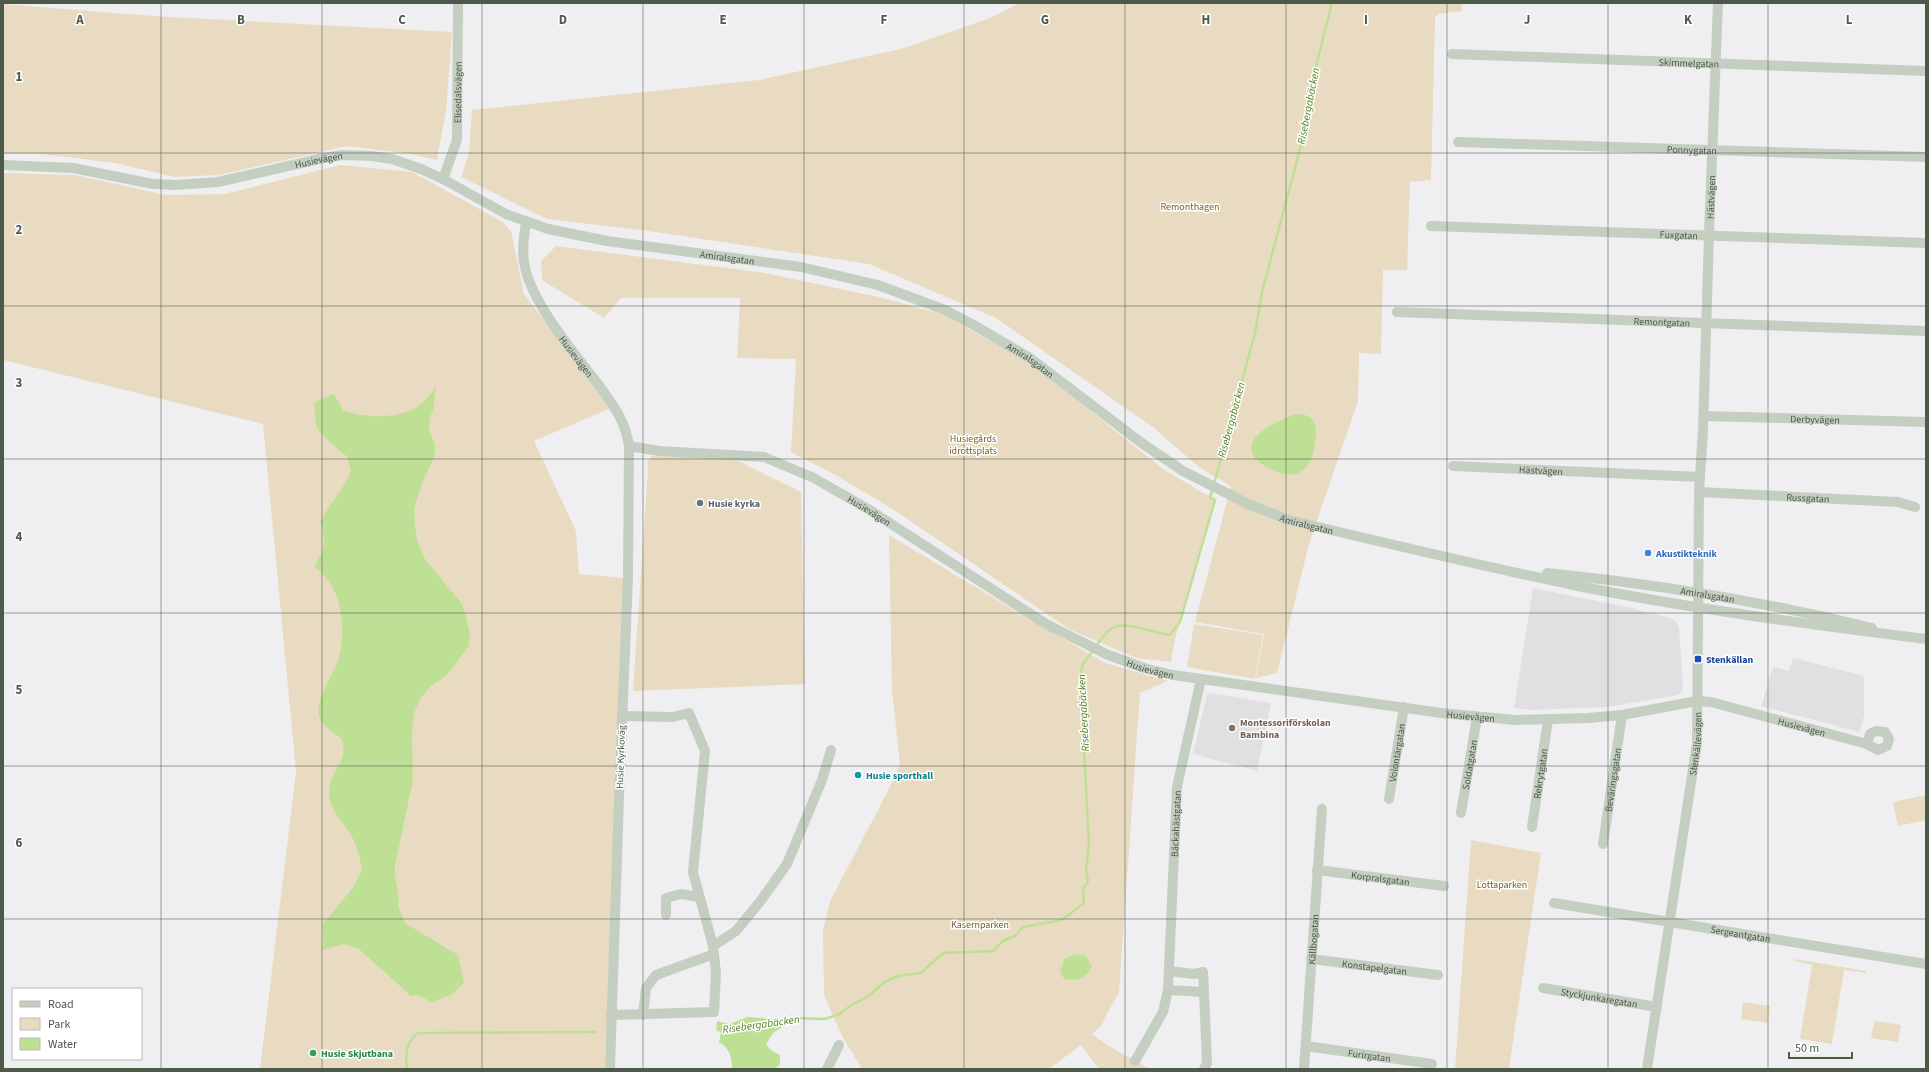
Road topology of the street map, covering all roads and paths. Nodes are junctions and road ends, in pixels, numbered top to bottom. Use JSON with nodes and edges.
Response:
{"nodes":[{"id":1,"x":458,"y":3,"type":"edge"},
{"id":2,"x":1718,"y":3,"type":"edge"},
{"id":3,"x":1452,"y":54,"type":"dead end"},
{"id":4,"x":1716,"y":64,"type":"junction"},
{"id":5,"x":1926,"y":71,"type":"edge"},
{"id":6,"x":1458,"y":142,"type":"dead end"},
{"id":7,"x":1712,"y":149,"type":"junction"},
{"id":8,"x":1926,"y":157,"type":"edge"},
{"id":9,"x":3,"y":165,"type":"edge"},
{"id":10,"x":443,"y":179,"type":"junction"},
{"id":11,"x":526,"y":222,"type":"junction"},
{"id":12,"x":1431,"y":226,"type":"dead end"},
{"id":13,"x":1708,"y":234,"type":"junction"},
{"id":14,"x":1926,"y":242,"type":"edge"},
{"id":15,"x":1397,"y":312,"type":"dead end"},
{"id":16,"x":1706,"y":322,"type":"junction"},
{"id":17,"x":1926,"y":331,"type":"edge"},
{"id":18,"x":1704,"y":416,"type":"junction"},
{"id":19,"x":1926,"y":422,"type":"edge"},
{"id":20,"x":629,"y":446,"type":"junction"},
{"id":21,"x":1453,"y":466,"type":"dead end"},
{"id":22,"x":1700,"y":477,"type":"junction"},
{"id":23,"x":1699,"y":492,"type":"junction"},
{"id":24,"x":1915,"y":508,"type":"dead end"},
{"id":25,"x":1506,"y":569,"type":"junction"},
{"id":26,"x":1698,"y":593,"type":"junction"},
{"id":27,"x":1698,"y":607,"type":"junction"},
{"id":28,"x":1908,"y":637,"type":"junction"},
{"id":29,"x":1926,"y":639,"type":"edge"},
{"id":30,"x":1201,"y":679,"type":"junction"},
{"id":31,"x":1698,"y":701,"type":"junction"},
{"id":32,"x":1404,"y":707,"type":"junction"},
{"id":33,"x":1622,"y":715,"type":"junction"},
{"id":34,"x":622,"y":716,"type":"junction"},
{"id":35,"x":1477,"y":717,"type":"junction"},
{"id":36,"x":1548,"y":720,"type":"junction"},
{"id":37,"x":1867,"y":744,"type":"dead end"},
{"id":38,"x":831,"y":750,"type":"dead end"},
{"id":39,"x":1389,"y":799,"type":"dead end"},
{"id":40,"x":1322,"y":809,"type":"dead end"},
{"id":41,"x":1461,"y":813,"type":"dead end"},
{"id":42,"x":1532,"y":827,"type":"dead end"},
{"id":43,"x":1603,"y":844,"type":"dead end"},
{"id":44,"x":1317,"y":870,"type":"junction"},
{"id":45,"x":1444,"y":886,"type":"dead end"},
{"id":46,"x":699,"y":897,"type":"junction"},
{"id":47,"x":1554,"y":903,"type":"dead end"},
{"id":48,"x":666,"y":915,"type":"dead end"},
{"id":49,"x":1670,"y":920,"type":"junction"},
{"id":50,"x":713,"y":950,"type":"junction"},
{"id":51,"x":1312,"y":959,"type":"junction"},
{"id":52,"x":1926,"y":964,"type":"edge"},
{"id":53,"x":1169,"y":971,"type":"junction"},
{"id":54,"x":1438,"y":975,"type":"dead end"},
{"id":55,"x":1542,"y":988,"type":"dead end"},
{"id":56,"x":1168,"y":990,"type":"junction"},
{"id":57,"x":1204,"y":992,"type":"junction"},
{"id":58,"x":1657,"y":1007,"type":"junction"},
{"id":59,"x":643,"y":1015,"type":"junction"},
{"id":60,"x":611,"y":1016,"type":"junction"},
{"id":61,"x":839,"y":1045,"type":"dead end"},
{"id":62,"x":1306,"y":1046,"type":"junction"},
{"id":63,"x":1135,"y":1061,"type":"dead end"},
{"id":64,"x":1432,"y":1064,"type":"dead end"},
{"id":65,"x":610,"y":1069,"type":"edge"},
{"id":66,"x":827,"y":1069,"type":"edge"},
{"id":67,"x":1204,"y":1069,"type":"edge"},
{"id":68,"x":1304,"y":1069,"type":"edge"},
{"id":69,"x":1647,"y":1069,"type":"edge"}],
"edges":[{"from":1,"to":10,"type":"street","name":"Elisedalsvägen"},
{"from":2,"to":4,"type":"street","name":"Hästvägen"},
{"from":3,"to":4,"type":"street","name":"Skimmelgatan"},
{"from":4,"to":5,"type":"street","name":"Skimmelgatan"},
{"from":4,"to":7,"type":"street","name":"Hästvägen"},
{"from":6,"to":7,"type":"street","name":"Ponnygatan"},
{"from":7,"to":8,"type":"street","name":"Ponnygatan"},
{"from":7,"to":13,"type":"street","name":"Hästvägen"},
{"from":9,"to":10,"type":"street","name":"Husievägen"},
{"from":10,"to":11,"type":"street","name":"Husievägen"},
{"from":11,"to":20,"type":"street","name":"Husievägen"},
{"from":11,"to":25,"type":"street","name":"Amiralsgatan"},
{"from":12,"to":13,"type":"street","name":"Fuxgatan"},
{"from":13,"to":14,"type":"street","name":"Fuxgatan"},
{"from":13,"to":16,"type":"street","name":"Hästvägen"},
{"from":15,"to":16,"type":"street","name":"Remontgatan"},
{"from":16,"to":17,"type":"street","name":"Remontgatan"},
{"from":16,"to":18,"type":"street","name":"Hästvägen"},
{"from":18,"to":19,"type":"street","name":"Derbyvägen"},
{"from":18,"to":22,"type":"street","name":"Stenkällevägen"},
{"from":20,"to":30,"type":"street","name":"Husievägen"},
{"from":20,"to":34,"type":"street","name":"Husie Kyrkoväg"},
{"from":21,"to":22,"type":"street","name":"Hästvägen"},
{"from":22,"to":23,"type":"street","name":"Stenkällevägen"},
{"from":23,"to":24,"type":"street","name":"Russgatan"},
{"from":23,"to":26,"type":"street","name":"Stenkällevägen"},
{"from":25,"to":26,"type":"street","name":"Amiralsgatan"},
{"from":25,"to":27,"type":"street","name":"Amiralsgatan"},
{"from":26,"to":27,"type":"street","name":"Stenkällevägen"},
{"from":26,"to":28,"type":"street","name":"Amiralsgatan"},
{"from":27,"to":28,"type":"street","name":"Amiralsgatan"},
{"from":27,"to":31,"type":"street","name":"Stenkällevägen"},
{"from":28,"to":29,"type":"street","name":"Amiralsgatan"},
{"from":30,"to":32,"type":"street","name":"Husievägen"},
{"from":30,"to":53,"type":"street","name":"Bäckahästgatan"},
{"from":31,"to":33,"type":"street","name":"Husievägen"},
{"from":31,"to":37,"type":"street","name":"Husievägen"},
{"from":31,"to":49,"type":"street","name":"Stenkällevägen"},
{"from":32,"to":35,"type":"street","name":"Husievägen"},
{"from":32,"to":39,"type":"street","name":"Volontärgatan"},
{"from":33,"to":36,"type":"street","name":"Husievägen"},
{"from":33,"to":43,"type":"street","name":"Beväringsgatan"},
{"from":34,"to":46,"type":"street"},
{"from":34,"to":60,"type":"street","name":"Husie Kyrkoväg"},
{"from":35,"to":36,"type":"street","name":"Husievägen"},
{"from":35,"to":41,"type":"street","name":"Soldatgatan"},
{"from":36,"to":42,"type":"street","name":"Rekrytgatan"},
{"from":38,"to":50,"type":"street"},
{"from":40,"to":44,"type":"street","name":"Källbogatan"},
{"from":44,"to":45,"type":"street","name":"Korpralsgatan"},
{"from":44,"to":51,"type":"street","name":"Källbogatan"},
{"from":46,"to":48,"type":"street"},
{"from":46,"to":50,"type":"street"},
{"from":47,"to":49,"type":"street","name":"Sergeantgatan"},
{"from":49,"to":52,"type":"street","name":"Sergeantgatan"},
{"from":49,"to":58,"type":"street","name":"Stenkällevägen"},
{"from":50,"to":59,"type":"street"},
{"from":50,"to":59,"type":"street"},
{"from":51,"to":54,"type":"street","name":"Konstapelgatan"},
{"from":51,"to":62,"type":"street","name":"Källbogatan"},
{"from":53,"to":56,"type":"street","name":"Bäckahästgatan"},
{"from":53,"to":57,"type":"street"},
{"from":55,"to":58,"type":"street","name":"Styckjunkaregatan"},
{"from":56,"to":57,"type":"street"},
{"from":56,"to":63,"type":"street","name":"Bäckahästgatan"},
{"from":57,"to":67,"type":"street"},
{"from":58,"to":69,"type":"street","name":"Stenkällevägen"},
{"from":59,"to":60,"type":"street"},
{"from":60,"to":65,"type":"street","name":"Husie Kyrkoväg"},
{"from":61,"to":66,"type":"street"},
{"from":62,"to":64,"type":"street","name":"Furirgatan"},
{"from":62,"to":68,"type":"street","name":"Källbogatan"}]}
